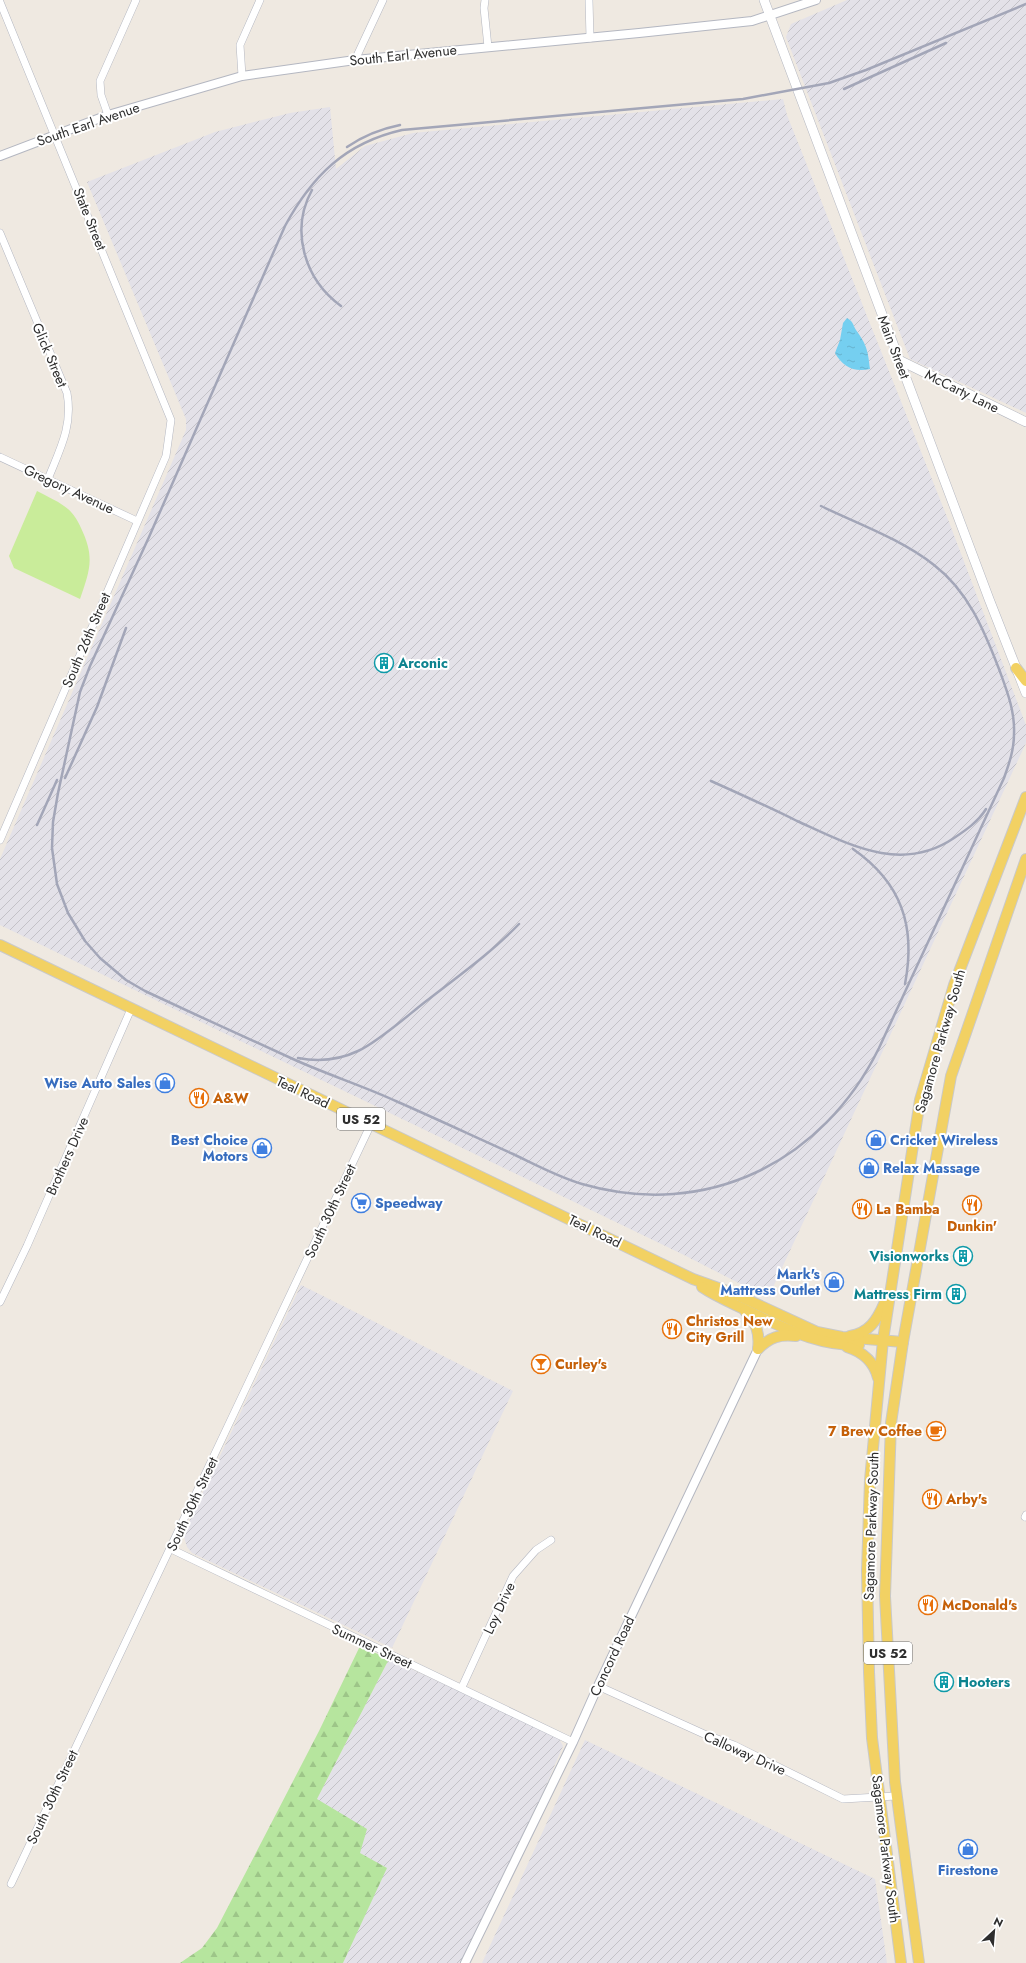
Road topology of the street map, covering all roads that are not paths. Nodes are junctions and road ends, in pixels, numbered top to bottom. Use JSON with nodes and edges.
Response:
{"nodes":[{"id":1,"x":136,"y":0,"type":"edge"},
{"id":2,"x":260,"y":0,"type":"edge"},
{"id":3,"x":383,"y":0,"type":"edge"},
{"id":4,"x":485,"y":0,"type":"edge"},
{"id":5,"x":589,"y":0,"type":"edge"},
{"id":6,"x":764,"y":0,"type":"edge"},
{"id":7,"x":816,"y":0,"type":"edge"},
{"id":8,"x":0,"y":2,"type":"edge"},
{"id":9,"x":770,"y":16,"type":"junction"},
{"id":10,"x":590,"y":38,"type":"junction"},
{"id":11,"x":488,"y":47,"type":"junction"},
{"id":12,"x":355,"y":60,"type":"junction"},
{"id":13,"x":242,"y":76,"type":"junction"},
{"id":14,"x":108,"y":115,"type":"junction"},
{"id":15,"x":56,"y":135,"type":"junction"},
{"id":16,"x":0,"y":156,"type":"edge"},
{"id":17,"x":0,"y":233,"type":"edge"},
{"id":18,"x":3,"y":250,"type":"edge"},
{"id":19,"x":899,"y":360,"type":"junction"},
{"id":20,"x":1026,"y":422,"type":"edge"},
{"id":21,"x":169,"y":438,"type":"joint"},
{"id":22,"x":0,"y":456,"type":"edge"},
{"id":23,"x":48,"y":479,"type":"junction"},
{"id":24,"x":137,"y":521,"type":"junction"},
{"id":25,"x":1016,"y":668,"type":"junction"},
{"id":26,"x":1026,"y":681,"type":"edge"},
{"id":27,"x":1026,"y":693,"type":"edge"},
{"id":28,"x":1026,"y":797,"type":"edge"},
{"id":29,"x":0,"y":840,"type":"edge"},
{"id":30,"x":1026,"y":858,"type":"edge"},
{"id":31,"x":0,"y":945,"type":"edge"},
{"id":32,"x":131,"y":1009,"type":"junction"},
{"id":33,"x":371,"y":1124,"type":"junction"},
{"id":34,"x":693,"y":1278,"type":"junction"},
{"id":35,"x":891,"y":1285,"type":"junction"},
{"id":36,"x":0,"y":1302,"type":"edge"},
{"id":37,"x":742,"y":1308,"type":"junction"},
{"id":38,"x":802,"y":1336,"type":"junction"},
{"id":39,"x":882,"y":1340,"type":"junction"},
{"id":40,"x":840,"y":1341,"type":"junction"},
{"id":41,"x":903,"y":1342,"type":"junction"},
{"id":42,"x":758,"y":1349,"type":"junction"},
{"id":43,"x":879,"y":1382,"type":"junction"},
{"id":44,"x":551,"y":1540,"type":"dead end"},
{"id":45,"x":171,"y":1549,"type":"junction"},
{"id":46,"x":598,"y":1686,"type":"junction"},
{"id":47,"x":462,"y":1687,"type":"junction"},
{"id":48,"x":573,"y":1742,"type":"junction"},
{"id":49,"x":896,"y":1796,"type":"junction"},
{"id":50,"x":879,"y":1798,"type":"junction"},
{"id":51,"x":11,"y":1884,"type":"dead end"},
{"id":52,"x":465,"y":1963,"type":"edge"},
{"id":53,"x":901,"y":1963,"type":"edge"},
{"id":54,"x":919,"y":1963,"type":"edge"}],
"edges":[{"from":1,"to":14,"type":"street"},
{"from":2,"to":13,"type":"street"},
{"from":3,"to":12,"type":"street"},
{"from":4,"to":11,"type":"street"},
{"from":5,"to":10,"type":"street"},
{"from":6,"to":9,"type":"main road","name":"Main Street"},
{"from":7,"to":9,"type":"street","name":"South Earl Avenue"},
{"from":8,"to":15,"type":"street","name":"State Street"},
{"from":9,"to":10,"type":"street","name":"South Earl Avenue"},
{"from":9,"to":19,"type":"main road","name":"Main Street"},
{"from":10,"to":11,"type":"street","name":"South Earl Avenue"},
{"from":11,"to":12,"type":"street","name":"South Earl Avenue"},
{"from":12,"to":13,"type":"street","name":"South Earl Avenue"},
{"from":13,"to":14,"type":"street","name":"South Earl Avenue"},
{"from":14,"to":15,"type":"street","name":"South Earl Avenue"},
{"from":15,"to":16,"type":"street","name":"South Earl Avenue"},
{"from":15,"to":21,"type":"street","name":"State Street"},
{"from":17,"to":18,"type":"street","name":"Glick Street"},
{"from":18,"to":23,"type":"street","name":"Glick Street"},
{"from":19,"to":20,"type":"main road","name":"McCarty Lane"},
{"from":19,"to":25,"type":"main road","name":"Main Street"},
{"from":21,"to":24,"type":"street","name":"South 26th Street"},
{"from":22,"to":23,"type":"street","name":"Gregory Avenue"},
{"from":23,"to":24,"type":"street","name":"Gregory Avenue"},
{"from":24,"to":29,"type":"street","name":"South 26th Street"},
{"from":25,"to":26,"type":"main road"},
{"from":25,"to":27,"type":"main road","name":"Main Street"},
{"from":28,"to":35,"type":"main road","name":"Sagamore Parkway South"},
{"from":30,"to":41,"type":"main road","name":"Sagamore Parkway South"},
{"from":31,"to":32,"type":"main road","name":"Teal Road","number":"US 52"},
{"from":32,"to":33,"type":"main road","name":"Teal Road","number":"US 52"},
{"from":32,"to":36,"type":"street","name":"Brothers Drive"},
{"from":33,"to":34,"type":"main road","name":"Teal Road","number":"US 52"},
{"from":33,"to":45,"type":"street","name":"South 30th Street"},
{"from":34,"to":37,"type":"main road","name":"Teal Road","number":"US 52"},
{"from":34,"to":40,"type":"main road","name":"Teal Road","number":"US 52"},
{"from":35,"to":39,"type":"main road","name":"Sagamore Parkway South"},
{"from":35,"to":40,"type":"main road"},
{"from":37,"to":38,"type":"main road","name":"Teal Road","number":"US 52"},
{"from":37,"to":42,"type":"main road"},
{"from":38,"to":40,"type":"main road","name":"Teal Road","number":"US 52"},
{"from":38,"to":42,"type":"main road"},
{"from":39,"to":40,"type":"main road","name":"Teal Road","number":"US 52"},
{"from":39,"to":41,"type":"main road","number":"US 52"},
{"from":39,"to":43,"type":"main road","name":"Sagamore Parkway South"},
{"from":40,"to":43,"type":"main road","number":"US 52"},
{"from":41,"to":49,"type":"main road","name":"Sagamore Parkway South","number":"US 52"},
{"from":42,"to":46,"type":"street","name":"Concord Road"},
{"from":43,"to":50,"type":"main road","name":"Sagamore Parkway South","number":"US 52"},
{"from":44,"to":47,"type":"street","name":"Loy Drive"},
{"from":45,"to":47,"type":"street","name":"Summer Street"},
{"from":45,"to":51,"type":"street","name":"South 30th Street"},
{"from":46,"to":48,"type":"street","name":"Concord Road"},
{"from":46,"to":50,"type":"street","name":"Calloway Drive"},
{"from":47,"to":48,"type":"street","name":"Summer Street"},
{"from":48,"to":52,"type":"street","name":"Concord Road"},
{"from":49,"to":50,"type":"street","name":"Calloway Drive"},
{"from":49,"to":54,"type":"main road","name":"Sagamore Parkway South","number":"US 52"},
{"from":50,"to":53,"type":"main road","name":"Sagamore Parkway South","number":"US 52"}]}
